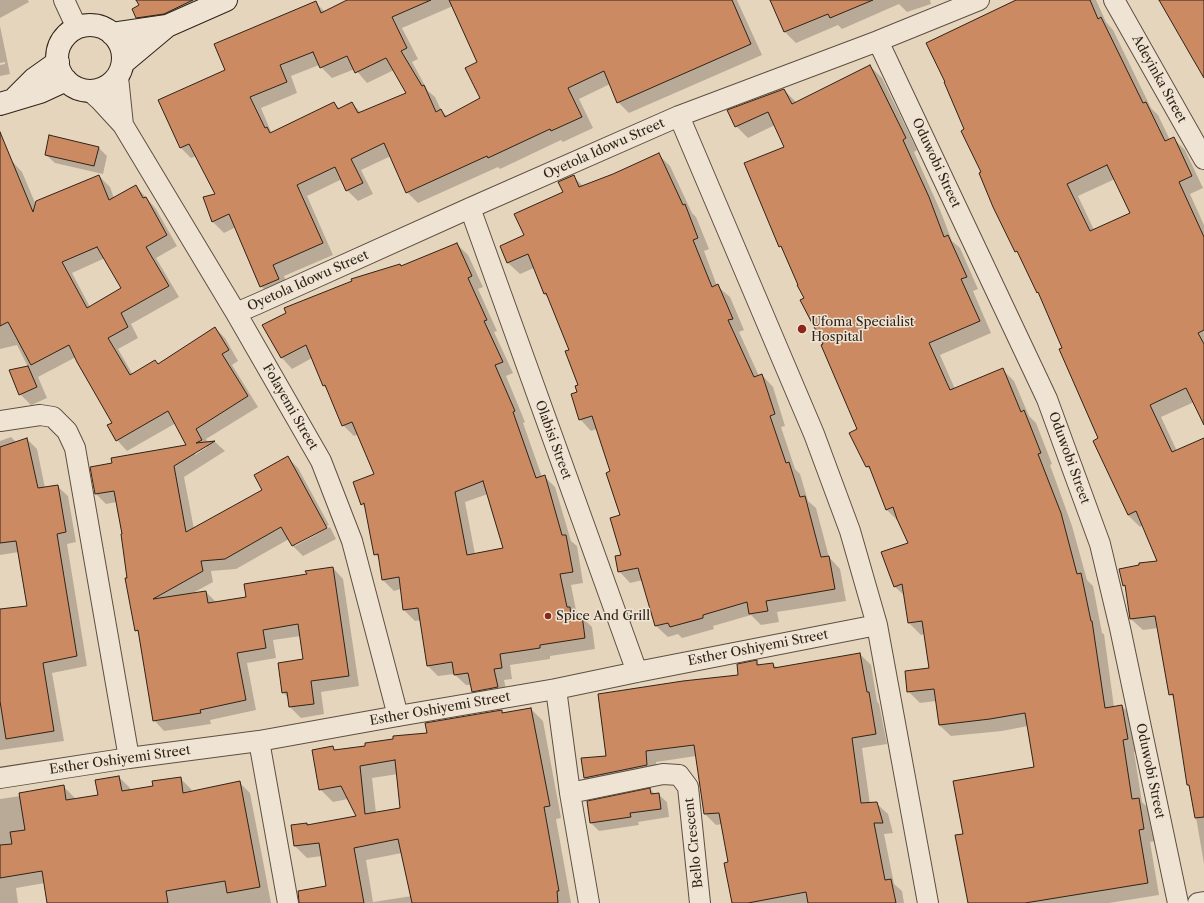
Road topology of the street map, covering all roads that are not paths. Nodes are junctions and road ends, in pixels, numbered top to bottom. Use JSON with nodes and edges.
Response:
{"nodes":[{"id":1,"x":64,"y":0,"type":"edge"},
{"id":2,"x":226,"y":0,"type":"edge"},
{"id":3,"x":979,"y":0,"type":"edge"},
{"id":4,"x":1114,"y":0,"type":"edge"},
{"id":5,"x":167,"y":26,"type":"junction"},
{"id":6,"x":77,"y":28,"type":"junction"},
{"id":7,"x":112,"y":34,"type":"junction"},
{"id":8,"x":878,"y":41,"type":"junction"},
{"id":9,"x":121,"y":70,"type":"junction"},
{"id":10,"x":62,"y":71,"type":"junction"},
{"id":11,"x":89,"y":90,"type":"junction"},
{"id":12,"x":7,"y":101,"type":"edge"},
{"id":13,"x":679,"y":116,"type":"junction"},
{"id":14,"x":123,"y":125,"type":"junction"},
{"id":15,"x":1204,"y":159,"type":"edge"},
{"id":16,"x":470,"y":208,"type":"junction"},
{"id":17,"x":236,"y":313,"type":"junction"},
{"id":18,"x":0,"y":421,"type":"edge"},
{"id":19,"x":877,"y":625,"type":"junction"},
{"id":20,"x":637,"y":672,"type":"junction"},
{"id":21,"x":556,"y":690,"type":"junction"},
{"id":22,"x":398,"y":716,"type":"junction"},
{"id":23,"x":259,"y":741,"type":"junction"},
{"id":24,"x":129,"y":758,"type":"junction"},
{"id":25,"x":0,"y":778,"type":"edge"},
{"id":26,"x":570,"y":793,"type":"junction"},
{"id":27,"x":1204,"y":902,"type":"edge"},
{"id":28,"x":288,"y":903,"type":"edge"},
{"id":29,"x":589,"y":903,"type":"edge"},
{"id":30,"x":700,"y":903,"type":"edge"},
{"id":31,"x":928,"y":903,"type":"edge"},
{"id":32,"x":1178,"y":903,"type":"edge"},
{"id":33,"x":1198,"y":903,"type":"edge"}],
"edges":[{"from":1,"to":6,"type":"street"},
{"from":2,"to":5,"type":"main road"},
{"from":3,"to":8,"type":"street","name":"Oyetola Idowu Street"},
{"from":4,"to":15,"type":"street","name":"Adeyinka Street"},
{"from":5,"to":7,"type":"main road"},
{"from":5,"to":9,"type":"main road"},
{"from":6,"to":7,"type":"main road"},
{"from":6,"to":10,"type":"main road"},
{"from":7,"to":9,"type":"main road"},
{"from":8,"to":13,"type":"street","name":"Oyetola Idowu Street"},
{"from":8,"to":32,"type":"street","name":"Oduwobi Street"},
{"from":9,"to":11,"type":"main road"},
{"from":9,"to":14,"type":"street"},
{"from":10,"to":11,"type":"main road"},
{"from":10,"to":12,"type":"main road"},
{"from":11,"to":14,"type":"street"},
{"from":13,"to":16,"type":"street","name":"Oyetola Idowu Street"},
{"from":13,"to":19,"type":"street"},
{"from":14,"to":17,"type":"street","name":"Folayemi Street"},
{"from":16,"to":17,"type":"street","name":"Oyetola Idowu Street"},
{"from":16,"to":20,"type":"street","name":"Olabisi Street"},
{"from":17,"to":22,"type":"street","name":"Folayemi Street"},
{"from":18,"to":24,"type":"street"},
{"from":19,"to":20,"type":"street","name":"Esther Oshiyemi Street"},
{"from":19,"to":31,"type":"street"},
{"from":20,"to":21,"type":"street","name":"Esther Oshiyemi Street"},
{"from":21,"to":22,"type":"street","name":"Esther Oshiyemi Street"},
{"from":21,"to":26,"type":"street"},
{"from":22,"to":23,"type":"street","name":"Esther Oshiyemi Street"},
{"from":23,"to":24,"type":"street","name":"Esther Oshiyemi Street"},
{"from":23,"to":28,"type":"street"},
{"from":24,"to":25,"type":"street","name":"Esther Oshiyemi Street"},
{"from":26,"to":29,"type":"street"},
{"from":26,"to":30,"type":"street","name":"Bello Crescent"},
{"from":27,"to":33,"type":"street"}]}
